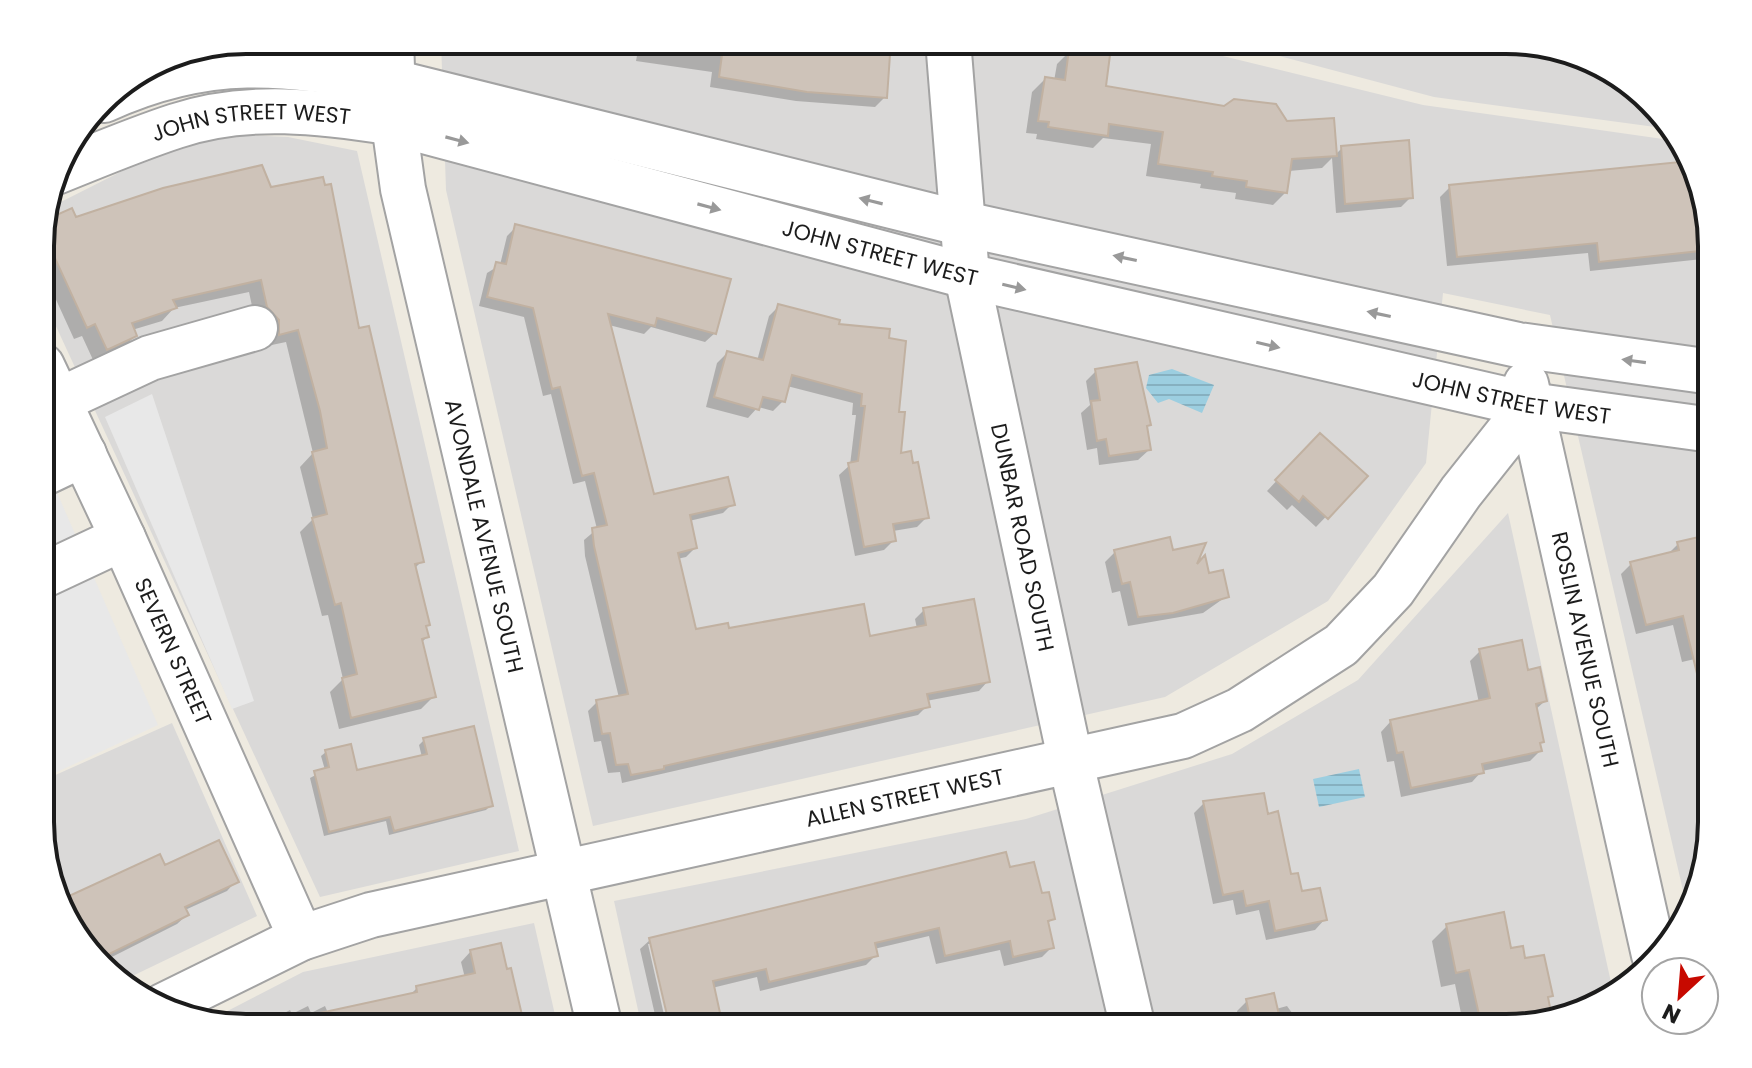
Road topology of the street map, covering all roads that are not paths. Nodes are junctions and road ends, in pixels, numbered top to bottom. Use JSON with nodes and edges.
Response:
{"nodes":[{"id":1,"x":949,"y":54,"type":"edge"},
{"id":2,"x":393,"y":82,"type":"edge"},
{"id":3,"x":141,"y":86,"type":"edge"},
{"id":4,"x":73,"y":166,"type":"edge"},
{"id":5,"x":964,"y":224,"type":"junction"},
{"id":6,"x":967,"y":276,"type":"junction"},
{"id":7,"x":255,"y":328,"type":"dead end"},
{"id":8,"x":1518,"y":345,"type":"junction"},
{"id":9,"x":1698,"y":370,"type":"edge"},
{"id":10,"x":54,"y":382,"type":"edge"},
{"id":11,"x":54,"y":391,"type":"edge"},
{"id":12,"x":1530,"y":405,"type":"junction"},
{"id":13,"x":1698,"y":428,"type":"edge"},
{"id":14,"x":84,"y":454,"type":"junction"},
{"id":15,"x":54,"y":468,"type":"edge"},
{"id":16,"x":123,"y":538,"type":"junction"},
{"id":17,"x":54,"y":570,"type":"edge"},
{"id":18,"x":1071,"y":763,"type":"junction"},
{"id":19,"x":563,"y":870,"type":"junction"},
{"id":20,"x":301,"y":938,"type":"junction"},
{"id":21,"x":1652,"y":946,"type":"edge"},
{"id":22,"x":175,"y":1000,"type":"edge"},
{"id":23,"x":597,"y":1014,"type":"edge"},
{"id":24,"x":1130,"y":1014,"type":"edge"}],
"edges":[{"from":1,"to":5,"type":"street","name":"DUNBAR ROAD SOUTH"},
{"from":2,"to":3,"type":"street","name":"JOHN STREET WEST"},
{"from":2,"to":4,"type":"street","name":"JOHN STREET WEST"},
{"from":5,"to":2,"type":"street","name":"JOHN STREET WEST","one_way":true},
{"from":2,"to":6,"type":"street","name":"JOHN STREET WEST","one_way":true},
{"from":2,"to":19,"type":"street","name":"AVONDALE AVENUE SOUTH"},
{"from":5,"to":6,"type":"street","name":"DUNBAR ROAD SOUTH"},
{"from":8,"to":5,"type":"street","name":"JOHN STREET WEST","one_way":true},
{"from":6,"to":12,"type":"street","name":"JOHN STREET WEST","one_way":true},
{"from":6,"to":18,"type":"street","name":"DUNBAR ROAD SOUTH"},
{"from":7,"to":10,"type":"street"},
{"from":9,"to":8,"type":"street","name":"JOHN STREET WEST","one_way":true},
{"from":8,"to":12,"type":"street","name":"ROSLIN AVENUE SOUTH"},
{"from":11,"to":14,"type":"street","name":"SEVERN STREET"},
{"from":12,"to":13,"type":"street","name":"JOHN STREET WEST"},
{"from":12,"to":18,"type":"street","name":"ALLEN STREET WEST"},
{"from":12,"to":21,"type":"street","name":"ROSLIN AVENUE SOUTH"},
{"from":14,"to":15,"type":"street"},
{"from":14,"to":16,"type":"street","name":"SEVERN STREET"},
{"from":16,"to":17,"type":"street"},
{"from":16,"to":20,"type":"street","name":"SEVERN STREET"},
{"from":18,"to":19,"type":"street","name":"ALLEN STREET WEST"},
{"from":18,"to":24,"type":"street","name":"DUNBAR ROAD SOUTH"},
{"from":19,"to":20,"type":"street","name":"ALLEN STREET WEST"},
{"from":19,"to":23,"type":"street","name":"AVONDALE AVENUE SOUTH"},
{"from":20,"to":22,"type":"street","name":"ALLEN STREET WEST"}]}
